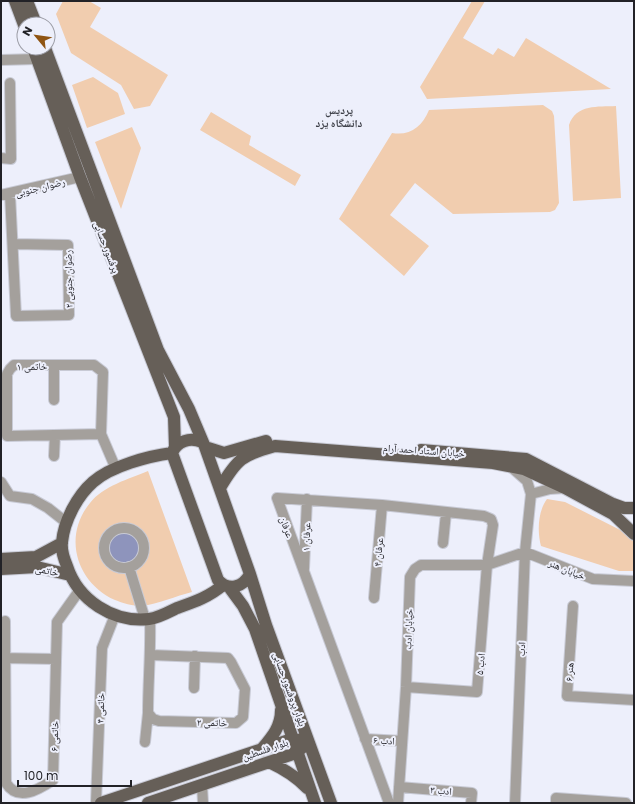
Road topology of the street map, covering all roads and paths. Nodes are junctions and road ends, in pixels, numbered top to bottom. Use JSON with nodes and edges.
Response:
{"nodes":[{"id":1,"x":15,"y":1,"type":"edge"},
{"id":2,"x":27,"y":1,"type":"edge"},
{"id":3,"x":21,"y":16,"type":"edge"},
{"id":4,"x":33,"y":16,"type":"edge"},
{"id":5,"x":24,"y":56,"type":"edge"},
{"id":6,"x":36,"y":56,"type":"edge"},
{"id":7,"x":48,"y":56,"type":"edge"},
{"id":8,"x":1,"y":60,"type":"edge"},
{"id":9,"x":10,"y":83,"type":"dead end"},
{"id":10,"x":1,"y":158,"type":"edge"},
{"id":11,"x":80,"y":177,"type":"junction"},
{"id":12,"x":5,"y":195,"type":"edge"},
{"id":13,"x":14,"y":244,"type":"junction"},
{"id":14,"x":54,"y":366,"type":"junction"},
{"id":15,"x":54,"y":400,"type":"dead end"},
{"id":16,"x":101,"y":434,"type":"junction"},
{"id":17,"x":55,"y":435,"type":"junction"},
{"id":18,"x":4,"y":436,"type":"edge"},
{"id":19,"x":204,"y":445,"type":"junction"},
{"id":20,"x":174,"y":450,"type":"junction"},
{"id":21,"x":224,"y":453,"type":"junction"},
{"id":22,"x":54,"y":456,"type":"dead end"},
{"id":23,"x":508,"y":465,"type":"junction"},
{"id":24,"x":234,"y":467,"type":"junction"},
{"id":25,"x":116,"y":468,"type":"junction"},
{"id":26,"x":1,"y":482,"type":"edge"},
{"id":27,"x":220,"y":488,"type":"junction"},
{"id":28,"x":565,"y":488,"type":"junction"},
{"id":29,"x":531,"y":494,"type":"junction"},
{"id":30,"x":307,"y":499,"type":"junction"},
{"id":31,"x":382,"y":505,"type":"junction"},
{"id":32,"x":634,"y":508,"type":"edge"},
{"id":33,"x":446,"y":513,"type":"junction"},
{"id":34,"x":67,"y":523,"type":"junction"},
{"id":35,"x":634,"y":525,"type":"edge"},
{"id":36,"x":634,"y":534,"type":"edge"},
{"id":37,"x":62,"y":543,"type":"junction"},
{"id":38,"x":443,"y":543,"type":"dead end"},
{"id":39,"x":525,"y":552,"type":"junction"},
{"id":40,"x":1,"y":559,"type":"edge"},
{"id":41,"x":487,"y":565,"type":"junction"},
{"id":42,"x":129,"y":567,"type":"junction"},
{"id":43,"x":1,"y":568,"type":"edge"},
{"id":44,"x":250,"y":574,"type":"junction"},
{"id":45,"x":70,"y":575,"type":"junction"},
{"id":46,"x":304,"y":575,"type":"junction"},
{"id":47,"x":634,"y":581,"type":"edge"},
{"id":48,"x":226,"y":586,"type":"junction"},
{"id":49,"x":80,"y":591,"type":"junction"},
{"id":50,"x":374,"y":598,"type":"dead end"},
{"id":51,"x":573,"y":606,"type":"dead end"},
{"id":52,"x":115,"y":615,"type":"junction"},
{"id":53,"x":148,"y":619,"type":"junction"},
{"id":54,"x":5,"y":621,"type":"dead end"},
{"id":55,"x":151,"y":655,"type":"junction"},
{"id":56,"x":195,"y":656,"type":"junction"},
{"id":57,"x":3,"y":658,"type":"edge"},
{"id":58,"x":56,"y":658,"type":"junction"},
{"id":59,"x":406,"y":686,"type":"junction"},
{"id":60,"x":194,"y":688,"type":"dead end"},
{"id":61,"x":634,"y":700,"type":"edge"},
{"id":62,"x":282,"y":703,"type":"junction"},
{"id":63,"x":148,"y":713,"type":"junction"},
{"id":64,"x":292,"y":739,"type":"junction"},
{"id":65,"x":365,"y":739,"type":"junction"},
{"id":66,"x":309,"y":741,"type":"junction"},
{"id":67,"x":402,"y":741,"type":"junction"},
{"id":68,"x":145,"y":742,"type":"dead end"},
{"id":69,"x":261,"y":750,"type":"junction"},
{"id":70,"x":296,"y":753,"type":"junction"},
{"id":71,"x":269,"y":762,"type":"junction"},
{"id":72,"x":202,"y":785,"type":"junction"},
{"id":73,"x":399,"y":787,"type":"junction"},
{"id":74,"x":313,"y":798,"type":"edge"},
{"id":75,"x":96,"y":803,"type":"edge"},
{"id":76,"x":101,"y":803,"type":"edge"},
{"id":77,"x":148,"y":803,"type":"edge"},
{"id":78,"x":203,"y":803,"type":"edge"},
{"id":79,"x":331,"y":803,"type":"edge"},
{"id":80,"x":389,"y":803,"type":"edge"},
{"id":81,"x":398,"y":803,"type":"edge"},
{"id":82,"x":471,"y":803,"type":"edge"},
{"id":83,"x":515,"y":803,"type":"edge"},
{"id":84,"x":556,"y":803,"type":"edge"},
{"id":85,"x":626,"y":803,"type":"edge"}],
"edges":[{"from":1,"to":3,"type":"main road"},
{"from":2,"to":4,"type":"main road"},
{"from":5,"to":8,"type":"street"},
{"from":6,"to":11,"type":"main road","name":"پرفسور حسابی"},
{"from":7,"to":19,"type":"main road","name":"پرفسور حسابی"},
{"from":9,"to":10,"type":"street"},
{"from":11,"to":12,"type":"street","name":"رضوان جنوبی"},
{"from":11,"to":20,"type":"main road","name":"پرفسور حسابی"},
{"from":12,"to":13,"type":"street","name":"رضوان جنوبی ۲"},
{"from":13,"to":13,"type":"street","name":"رضوان جنوبی ۲"},
{"from":14,"to":15,"type":"street"},
{"from":14,"to":16,"type":"street","name":"خاتمی ۱"},
{"from":14,"to":18,"type":"street","name":"خاتمی ۱"},
{"from":16,"to":17,"type":"street","name":"خاتمی ۱"},
{"from":16,"to":25,"type":"street","name":"خاتمی ۱"},
{"from":17,"to":18,"type":"street","name":"خاتمی ۱"},
{"from":17,"to":22,"type":"street"},
{"from":19,"to":20,"type":"main road"},
{"from":19,"to":21,"type":"main road"},
{"from":19,"to":27,"type":"main road","name":"پرفسور حسابی"},
{"from":20,"to":25,"type":"main road"},
{"from":20,"to":48,"type":"main road","name":"پرفسور حسابی"},
{"from":21,"to":24,"type":"main road"},
{"from":21,"to":32,"type":"main road","name":"خیابان استاد احمد آرام"},
{"from":23,"to":24,"type":"main road","name":"خیابان استاد احمد آرام"},
{"from":23,"to":28,"type":"main road","name":"خیابان استاد احمد آرام"},
{"from":23,"to":29,"type":"street"},
{"from":24,"to":27,"type":"main road","name":"خیابان استاد احمد آرام"},
{"from":25,"to":34,"type":"main road"},
{"from":26,"to":34,"type":"street"},
{"from":27,"to":44,"type":"main road","name":"بلوار پروفسور حسابی"},
{"from":28,"to":29,"type":"street"},
{"from":28,"to":36,"type":"main road","name":"خیابان استاد احمد آرام"},
{"from":29,"to":39,"type":"street","name":"ادب"},
{"from":30,"to":31,"type":"street","name":"عرفان"},
{"from":30,"to":46,"type":"street","name":"عرفان ۱"},
{"from":30,"to":46,"type":"street","name":"عرفان"},
{"from":31,"to":33,"type":"street","name":"عرفان"},
{"from":31,"to":50,"type":"street","name":"عرفان ۴"},
{"from":33,"to":38,"type":"street"},
{"from":33,"to":41,"type":"street","name":"عرفان"},
{"from":34,"to":37,"type":"main road"},
{"from":35,"to":36,"type":"main road"},
{"from":37,"to":40,"type":"main road","name":"خاتمی"},
{"from":37,"to":45,"type":"main road"},
{"from":39,"to":41,"type":"street","name":"خیابان ادب"},
{"from":39,"to":47,"type":"street","name":"خیابان هنر"},
{"from":39,"to":83,"type":"street","name":"ادب"},
{"from":41,"to":59,"type":"street","name":"خیابان ادب"},
{"from":41,"to":59,"type":"street","name":"ادب ۵"},
{"from":42,"to":42,"type":"street"},
{"from":42,"to":53,"type":"street"},
{"from":43,"to":45,"type":"main road","name":"خاتمی"},
{"from":44,"to":48,"type":"main road"},
{"from":44,"to":66,"type":"main road","name":"بلوار پروفسور حسابی"},
{"from":45,"to":49,"type":"main road"},
{"from":46,"to":65,"type":"street","name":"عرفان"},
{"from":48,"to":53,"type":"main road"},
{"from":48,"to":62,"type":"main road","name":"بلوار پروفسور حسابی"},
{"from":49,"to":52,"type":"main road"},
{"from":49,"to":58,"type":"street","name":"خاتمی ۶"},
{"from":51,"to":61,"type":"street","name":"هنر ۶"},
{"from":52,"to":53,"type":"main road"},
{"from":52,"to":75,"type":"street","name":"خاتمی ۴"},
{"from":53,"to":55,"type":"street"},
{"from":54,"to":57,"type":"street"},
{"from":55,"to":56,"type":"street","name":"خاتمی ۲"},
{"from":55,"to":63,"type":"street"},
{"from":56,"to":60,"type":"street"},
{"from":56,"to":63,"type":"street","name":"خاتمی ۲"},
{"from":57,"to":58,"type":"street"},
{"from":57,"to":58,"type":"street","name":"خاتمی ۶"},
{"from":59,"to":67,"type":"street","name":"خیابان ادب"},
{"from":62,"to":64,"type":"main road","name":"بلوار پروفسور حسابی"},
{"from":62,"to":69,"type":"main road"},
{"from":63,"to":68,"type":"street"},
{"from":64,"to":66,"type":"main road","name":"بلوار فلسطین"},
{"from":64,"to":69,"type":"main road","name":"بلوار فلسطین"},
{"from":64,"to":70,"type":"main road","name":"بلوار پروفسور حسابی"},
{"from":65,"to":67,"type":"street","name":"ادب ۶"},
{"from":65,"to":80,"type":"street","name":"عرفان"},
{"from":66,"to":70,"type":"main road","name":"بلوار فلسطین"},
{"from":66,"to":79,"type":"main road","name":"بلوار پروفسور حسابی"},
{"from":67,"to":73,"type":"street","name":"خیابان ادب"},
{"from":69,"to":76,"type":"main road","name":"بلوار فلسطین"},
{"from":70,"to":71,"type":"main road","name":"بلوار فلسطین"},
{"from":70,"to":74,"type":"main road","name":"بلوار پروفسور حسابی"},
{"from":71,"to":72,"type":"main road","name":"بلوار فلسطین"},
{"from":71,"to":74,"type":"main road"},
{"from":72,"to":77,"type":"main road","name":"بلوار فلسطین"},
{"from":72,"to":78,"type":"street"},
{"from":73,"to":81,"type":"street","name":"خیابان ادب"},
{"from":73,"to":82,"type":"street","name":"ادب ۳"},
{"from":84,"to":85,"type":"street"}]}
